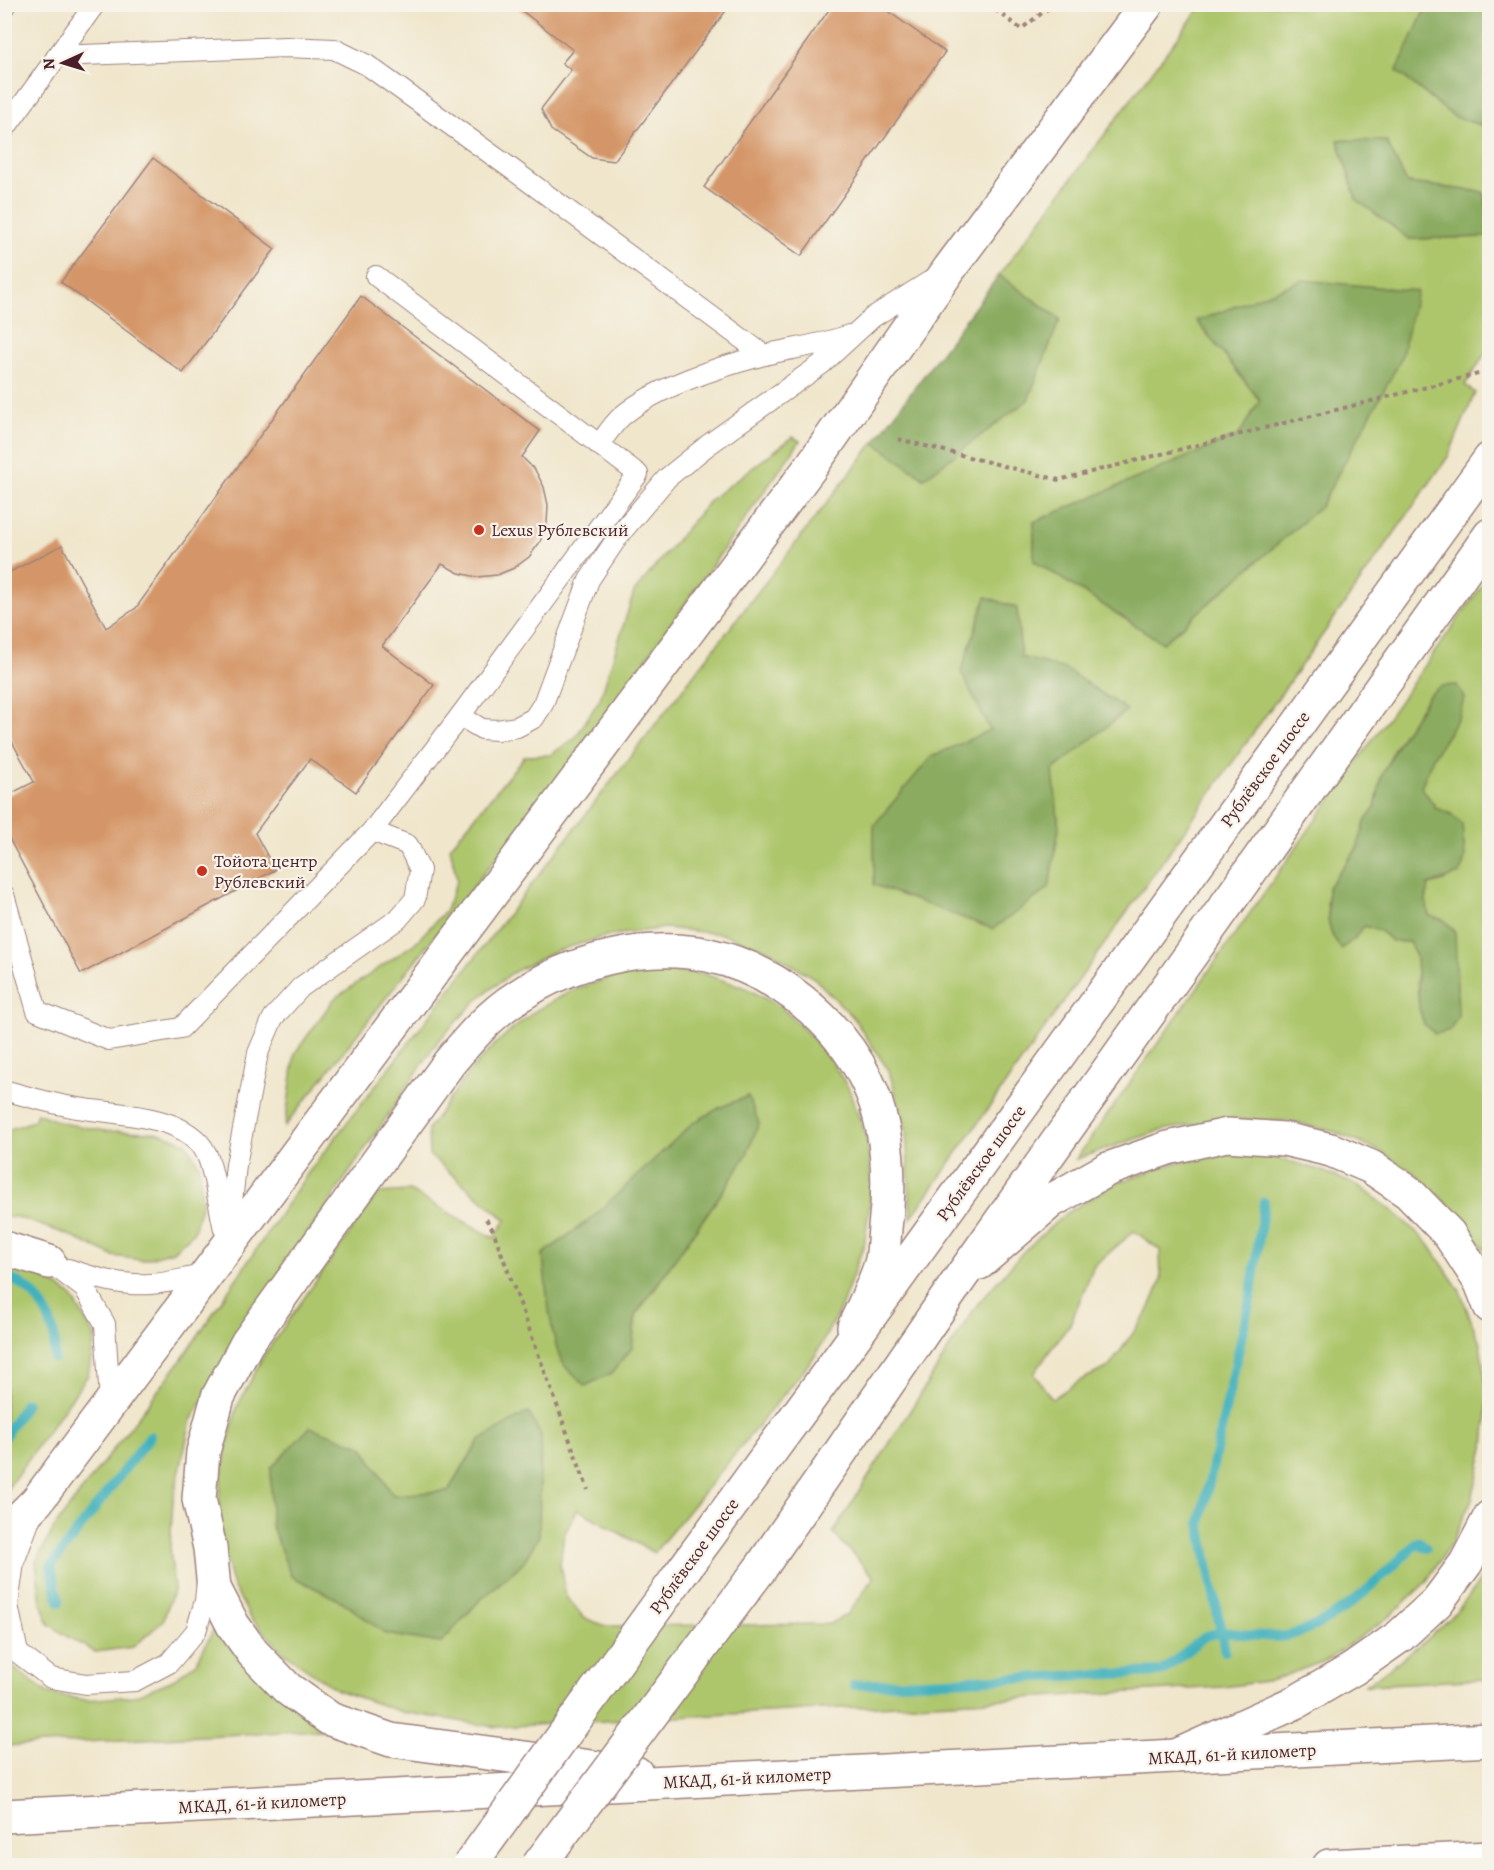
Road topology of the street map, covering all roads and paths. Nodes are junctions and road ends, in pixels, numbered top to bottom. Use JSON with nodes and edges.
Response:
{"nodes":[{"id":1,"x":95,"y":4,"type":"edge"},
{"id":2,"x":988,"y":4,"type":"edge"},
{"id":3,"x":1054,"y":4,"type":"edge"},
{"id":4,"x":1147,"y":4,"type":"edge"},
{"id":5,"x":57,"y":56,"type":"junction"},
{"id":6,"x":4,"y":130,"type":"edge"},
{"id":7,"x":950,"y":268,"type":"junction"},
{"id":8,"x":376,"y":276,"type":"dead end"},
{"id":9,"x":854,"y":333,"type":"junction"},
{"id":10,"x":764,"y":355,"type":"junction"},
{"id":11,"x":1490,"y":370,"type":"edge"},
{"id":12,"x":898,"y":439,"type":"dead end"},
{"id":13,"x":599,"y":445,"type":"junction"},
{"id":14,"x":1490,"y":459,"type":"edge"},
{"id":15,"x":1490,"y":535,"type":"edge"},
{"id":16,"x":460,"y":716,"type":"junction"},
{"id":17,"x":372,"y":831,"type":"junction"},
{"id":18,"x":4,"y":895,"type":"edge"},
{"id":19,"x":4,"y":1090,"type":"edge"},
{"id":20,"x":486,"y":1219,"type":"dead end"},
{"id":21,"x":227,"y":1246,"type":"junction"},
{"id":22,"x":4,"y":1248,"type":"edge"},
{"id":23,"x":49,"y":1262,"type":"junction"},
{"id":24,"x":206,"y":1274,"type":"junction"},
{"id":25,"x":961,"y":1277,"type":"junction"},
{"id":26,"x":1490,"y":1306,"type":"edge"},
{"id":27,"x":843,"y":1353,"type":"junction"},
{"id":28,"x":110,"y":1401,"type":"junction"},
{"id":29,"x":588,"y":1490,"type":"dead end"},
{"id":30,"x":37,"y":1501,"type":"junction"},
{"id":31,"x":1490,"y":1517,"type":"edge"},
{"id":32,"x":4,"y":1534,"type":"edge"},
{"id":33,"x":210,"y":1548,"type":"junction"},
{"id":34,"x":1490,"y":1740,"type":"edge"},
{"id":35,"x":1173,"y":1757,"type":"junction"},
{"id":36,"x":697,"y":1780,"type":"junction"},
{"id":37,"x":4,"y":1816,"type":"edge"},
{"id":38,"x":1490,"y":1858,"type":"edge"},
{"id":39,"x":469,"y":1866,"type":"edge"},
{"id":40,"x":538,"y":1866,"type":"edge"},
{"id":41,"x":1329,"y":1866,"type":"edge"}],
"edges":[{"from":1,"to":5,"type":"lane"},
{"from":2,"to":3,"type":"path"},
{"from":4,"to":7,"type":"main road"},
{"from":5,"to":6,"type":"lane"},
{"from":5,"to":10,"type":"lane"},
{"from":7,"to":9,"type":"lane"},
{"from":7,"to":21,"type":"main road"},
{"from":8,"to":13,"type":"lane"},
{"from":9,"to":10,"type":"lane"},
{"from":9,"to":16,"type":"lane"},
{"from":10,"to":13,"type":"lane"},
{"from":11,"to":12,"type":"path"},
{"from":13,"to":16,"type":"lane"},
{"from":14,"to":27,"type":"main road","name":"Рублёвское шоссе"},
{"from":15,"to":25,"type":"main road"},
{"from":16,"to":17,"type":"lane"},
{"from":17,"to":18,"type":"lane"},
{"from":17,"to":21,"type":"lane"},
{"from":19,"to":21,"type":"lane"},
{"from":20,"to":29,"type":"path"},
{"from":21,"to":24,"type":"main road"},
{"from":22,"to":23,"type":"main road"},
{"from":23,"to":24,"type":"lane"},
{"from":23,"to":28,"type":"lane"},
{"from":24,"to":28,"type":"main road"},
{"from":25,"to":26,"type":"main road"},
{"from":25,"to":40,"type":"main road","bridge":true},
{"from":27,"to":33,"type":"main road"},
{"from":27,"to":39,"type":"main road","name":"Рублёвское шоссе","bridge":true},
{"from":28,"to":30,"type":"main road"},
{"from":30,"to":32,"type":"main road"},
{"from":30,"to":33,"type":"lane"},
{"from":31,"to":35,"type":"main road"},
{"from":33,"to":36,"type":"main road"},
{"from":34,"to":35,"type":"main road","name":"МКАД, 61-й километр"},
{"from":35,"to":36,"type":"main road","name":"МКАД, 61-й километр"},
{"from":36,"to":37,"type":"main road","name":"МКАД, 61-й километр"},
{"from":38,"to":41,"type":"main road"}]}
